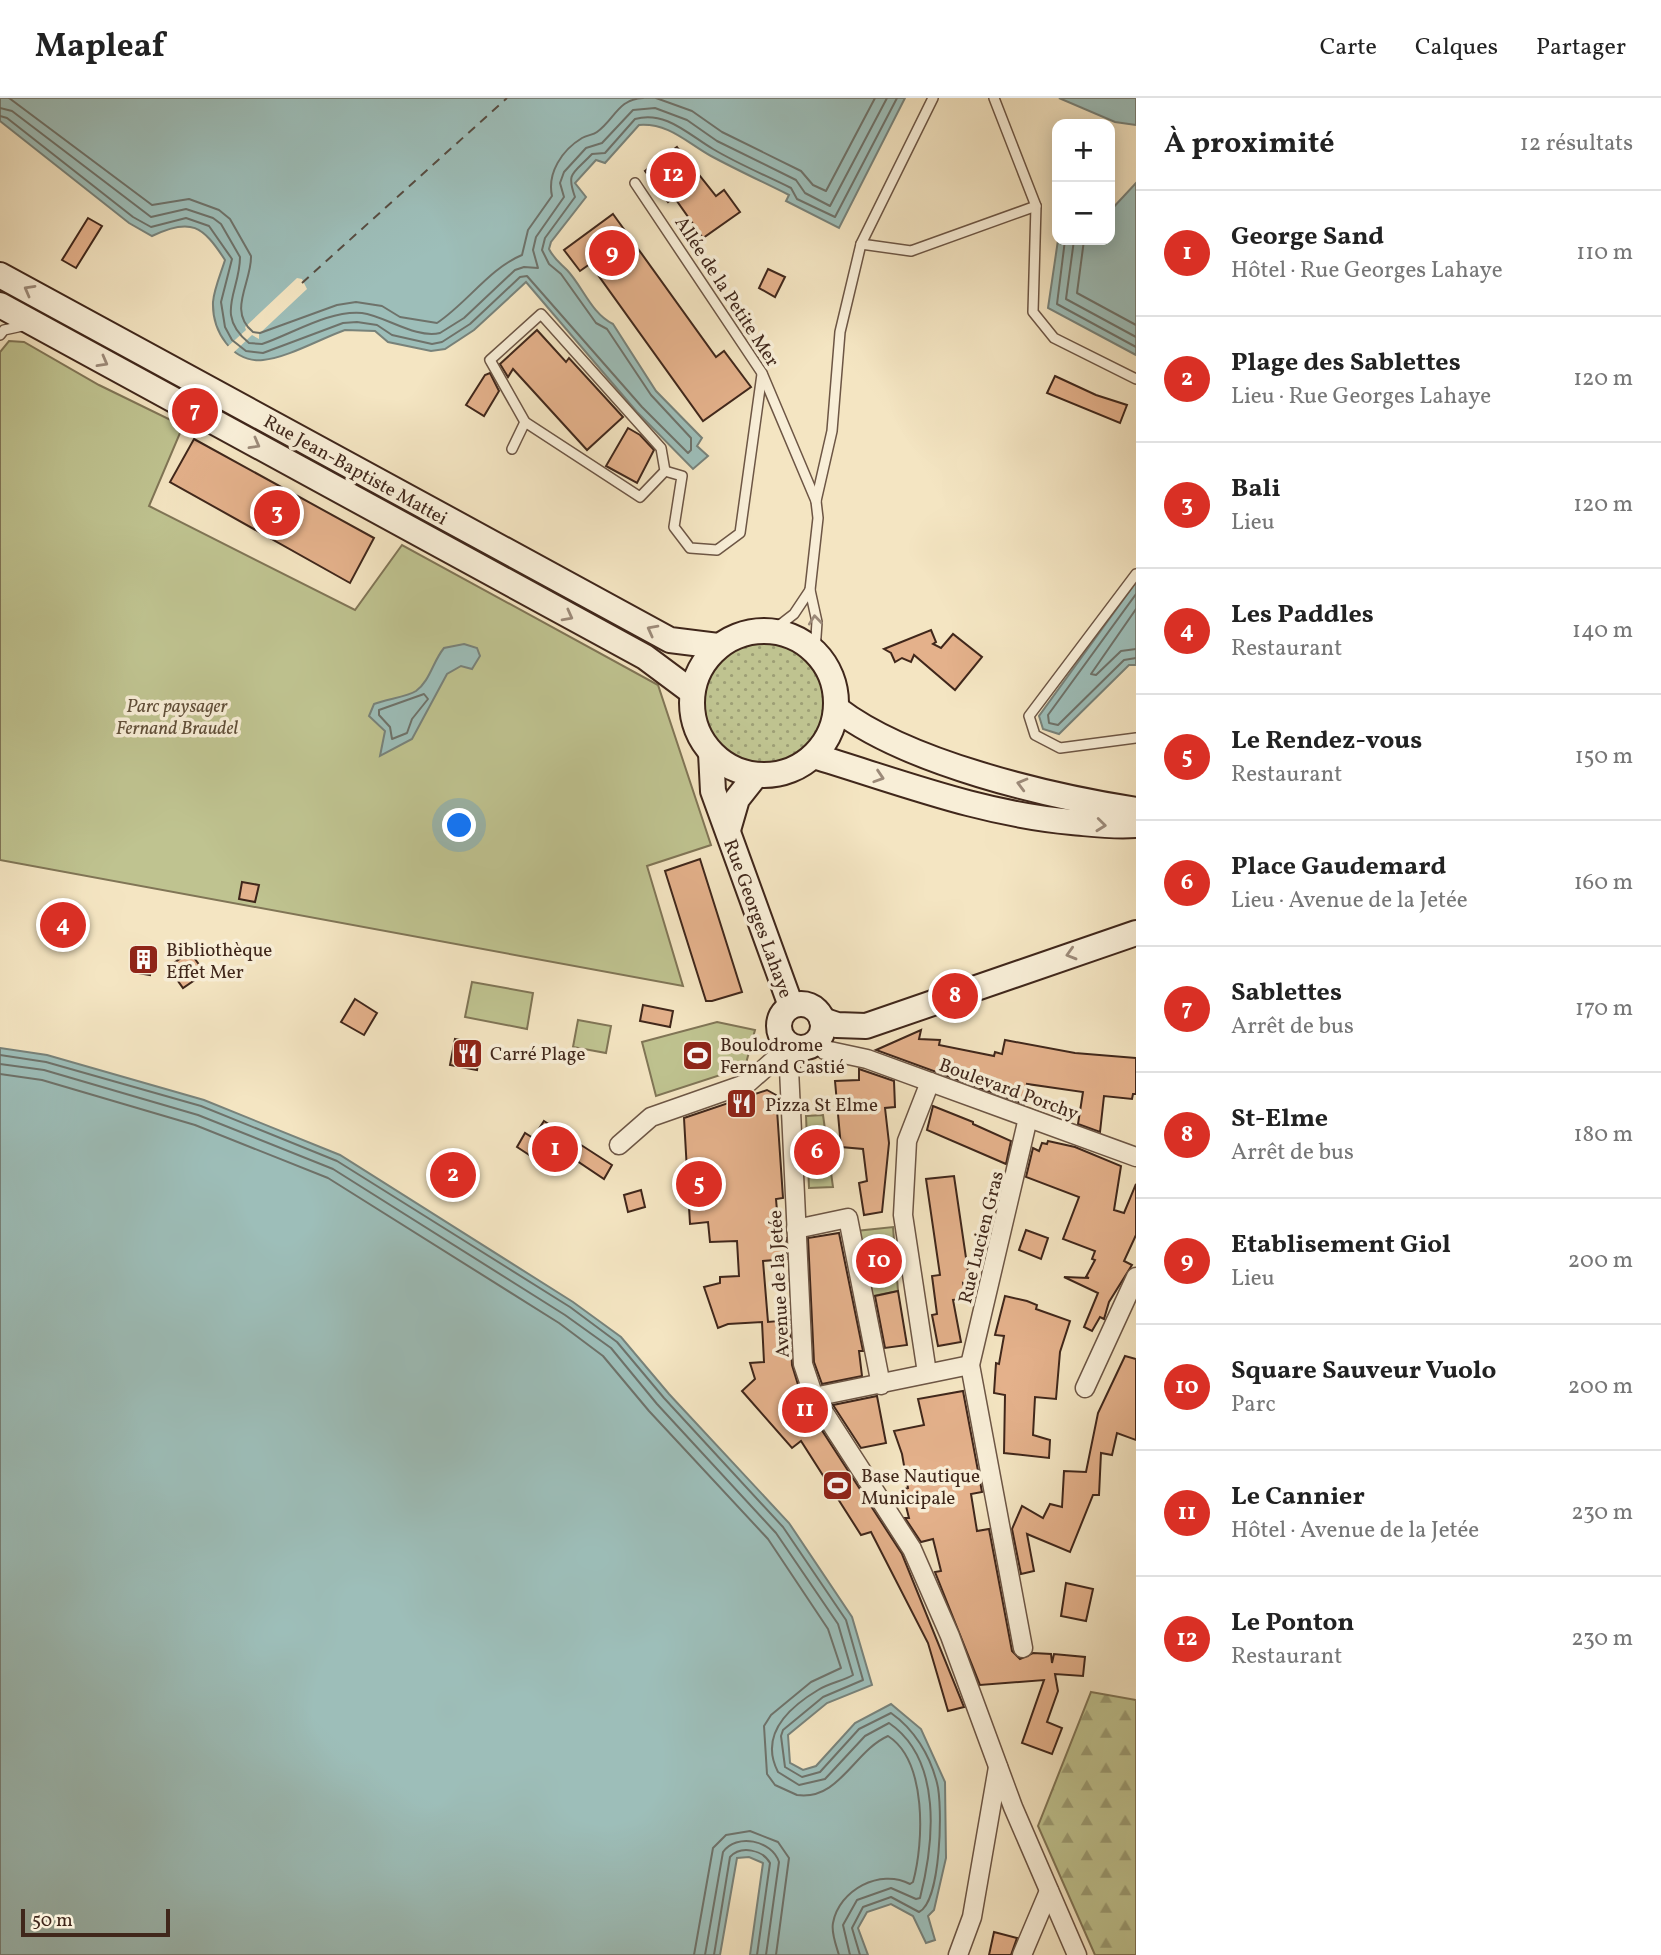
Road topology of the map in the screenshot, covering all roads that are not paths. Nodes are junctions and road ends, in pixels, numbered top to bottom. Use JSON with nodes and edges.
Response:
{"nodes":[{"id":1,"x":933,"y":98,"type":"edge"},
{"id":2,"x":994,"y":98,"type":"edge"},
{"id":3,"x":635,"y":183,"type":"dead end"},
{"id":4,"x":1036,"y":206,"type":"junction"},
{"id":5,"x":861,"y":244,"type":"junction"},
{"id":6,"x":0,"y":275,"type":"edge"},
{"id":7,"x":0,"y":305,"type":"edge"},
{"id":8,"x":34,"y":323,"type":"junction"},
{"id":9,"x":0,"y":335,"type":"edge"},
{"id":10,"x":762,"y":373,"type":"junction"},
{"id":11,"x":1136,"y":379,"type":"edge"},
{"id":12,"x":525,"y":422,"type":"junction"},
{"id":13,"x":512,"y":449,"type":"dead end"},
{"id":14,"x":665,"y":471,"type":"junction"},
{"id":15,"x":816,"y":500,"type":"junction"},
{"id":16,"x":1136,"y":574,"type":"edge"},
{"id":17,"x":810,"y":590,"type":"junction"},
{"id":18,"x":772,"y":631,"type":"junction"},
{"id":19,"x":718,"y":646,"type":"junction"},
{"id":20,"x":815,"y":651,"type":"junction"},
{"id":21,"x":692,"y":692,"type":"junction"},
{"id":22,"x":837,"y":709,"type":"junction"},
{"id":23,"x":1136,"y":738,"type":"edge"},
{"id":24,"x":711,"y":753,"type":"junction"},
{"id":25,"x":814,"y":756,"type":"junction"},
{"id":26,"x":756,"y":775,"type":"junction"},
{"id":27,"x":1136,"y":810,"type":"edge"},
{"id":28,"x":1136,"y":825,"type":"edge"},
{"id":29,"x":728,"y":830,"type":"junction"},
{"id":30,"x":1136,"y":933,"type":"edge"},
{"id":31,"x":791,"y":1006,"type":"junction"},
{"id":32,"x":849,"y":1027,"type":"junction"},
{"id":33,"x":808,"y":1038,"type":"junction"},
{"id":34,"x":867,"y":1059,"type":"junction"},
{"id":35,"x":930,"y":1082,"type":"junction"},
{"id":36,"x":1028,"y":1118,"type":"junction"},
{"id":37,"x":618,"y":1144,"type":"dead end"},
{"id":38,"x":1136,"y":1157,"type":"edge"},
{"id":39,"x":796,"y":1228,"type":"junction"},
{"id":40,"x":1136,"y":1277,"type":"edge"},
{"id":41,"x":970,"y":1365,"type":"junction"},
{"id":42,"x":927,"y":1373,"type":"junction"},
{"id":43,"x":881,"y":1385,"type":"junction"},
{"id":44,"x":1085,"y":1388,"type":"dead end"},
{"id":45,"x":814,"y":1397,"type":"junction"},
{"id":46,"x":1023,"y":1648,"type":"dead end"},
{"id":47,"x":999,"y":1764,"type":"junction"},
{"id":48,"x":1049,"y":1891,"type":"junction"},
{"id":49,"x":958,"y":1955,"type":"edge"},
{"id":50,"x":1022,"y":1955,"type":"edge"},
{"id":51,"x":1077,"y":1955,"type":"edge"}],
"edges":[{"from":1,"to":5,"type":"lane","name":"Allée de la Petite Mer"},
{"from":2,"to":4,"type":"lane"},
{"from":3,"to":10,"type":"lane","name":"Allée de la Petite Mer"},
{"from":4,"to":5,"type":"lane"},
{"from":4,"to":11,"type":"lane"},
{"from":5,"to":15,"type":"lane","name":"Allée de la Petite Mer"},
{"from":19,"to":6,"type":"main road","name":"Rue Jean-Baptiste Mattei","one_way":true},
{"from":7,"to":8,"type":"main road","name":"Rue Jean-Baptiste Mattei"},
{"from":8,"to":9,"type":"lane"},
{"from":8,"to":21,"type":"main road","name":"Rue Jean-Baptiste Mattei","one_way":true},
{"from":10,"to":14,"type":"lane"},
{"from":10,"to":15,"type":"lane","name":"Allée de la Petite Mer"},
{"from":12,"to":13,"type":"lane"},
{"from":12,"to":14,"type":"lane"},
{"from":12,"to":14,"type":"lane"},
{"from":15,"to":17,"type":"lane","name":"Allée de la Petite Mer"},
{"from":16,"to":23,"type":"lane"},
{"from":17,"to":18,"type":"lane"},
{"from":20,"to":17,"type":"lane","one_way":true},
{"from":18,"to":19,"type":"main road"},
{"from":18,"to":20,"type":"main road"},
{"from":19,"to":21,"type":"main road"},
{"from":20,"to":22,"type":"main road"},
{"from":21,"to":24,"type":"main road"},
{"from":22,"to":25,"type":"main road"},
{"from":27,"to":22,"type":"main road","one_way":true},
{"from":24,"to":26,"type":"main road"},
{"from":24,"to":29,"type":"main road","name":"Rue Georges Lahaye"},
{"from":25,"to":26,"type":"main road"},
{"from":25,"to":28,"type":"main road","one_way":true},
{"from":26,"to":29,"type":"main road"},
{"from":29,"to":31,"type":"main road","name":"Rue Georges Lahaye"},
{"from":30,"to":32,"type":"main road","one_way":true},
{"from":31,"to":33,"type":"main road"},
{"from":31,"to":33,"type":"main road"},
{"from":32,"to":33,"type":"main road"},
{"from":32,"to":34,"type":"street"},
{"from":33,"to":34,"type":"street","name":"Boulevard Porchy"},
{"from":33,"to":37,"type":"street"},
{"from":33,"to":39,"type":"street","name":"Avenue de la Jetée"},
{"from":34,"to":35,"type":"street","name":"Boulevard Porchy"},
{"from":35,"to":36,"type":"street","name":"Boulevard Porchy"},
{"from":35,"to":42,"type":"street"},
{"from":36,"to":38,"type":"street","name":"Boulevard Porchy"},
{"from":36,"to":41,"type":"street","name":"Rue Lucien Gras"},
{"from":39,"to":43,"type":"street"},
{"from":39,"to":45,"type":"street","name":"Avenue de la Jetée"},
{"from":40,"to":44,"type":"street"},
{"from":41,"to":42,"type":"street"},
{"from":41,"to":46,"type":"street"},
{"from":42,"to":43,"type":"street"},
{"from":43,"to":45,"type":"street"},
{"from":45,"to":47,"type":"street","name":"Avenue de la Jetée"},
{"from":47,"to":48,"type":"street","name":"Avenue de la Jetée"},
{"from":47,"to":49,"type":"street"},
{"from":48,"to":50,"type":"street"},
{"from":48,"to":51,"type":"street","name":"Avenue de la Jetée"}]}
